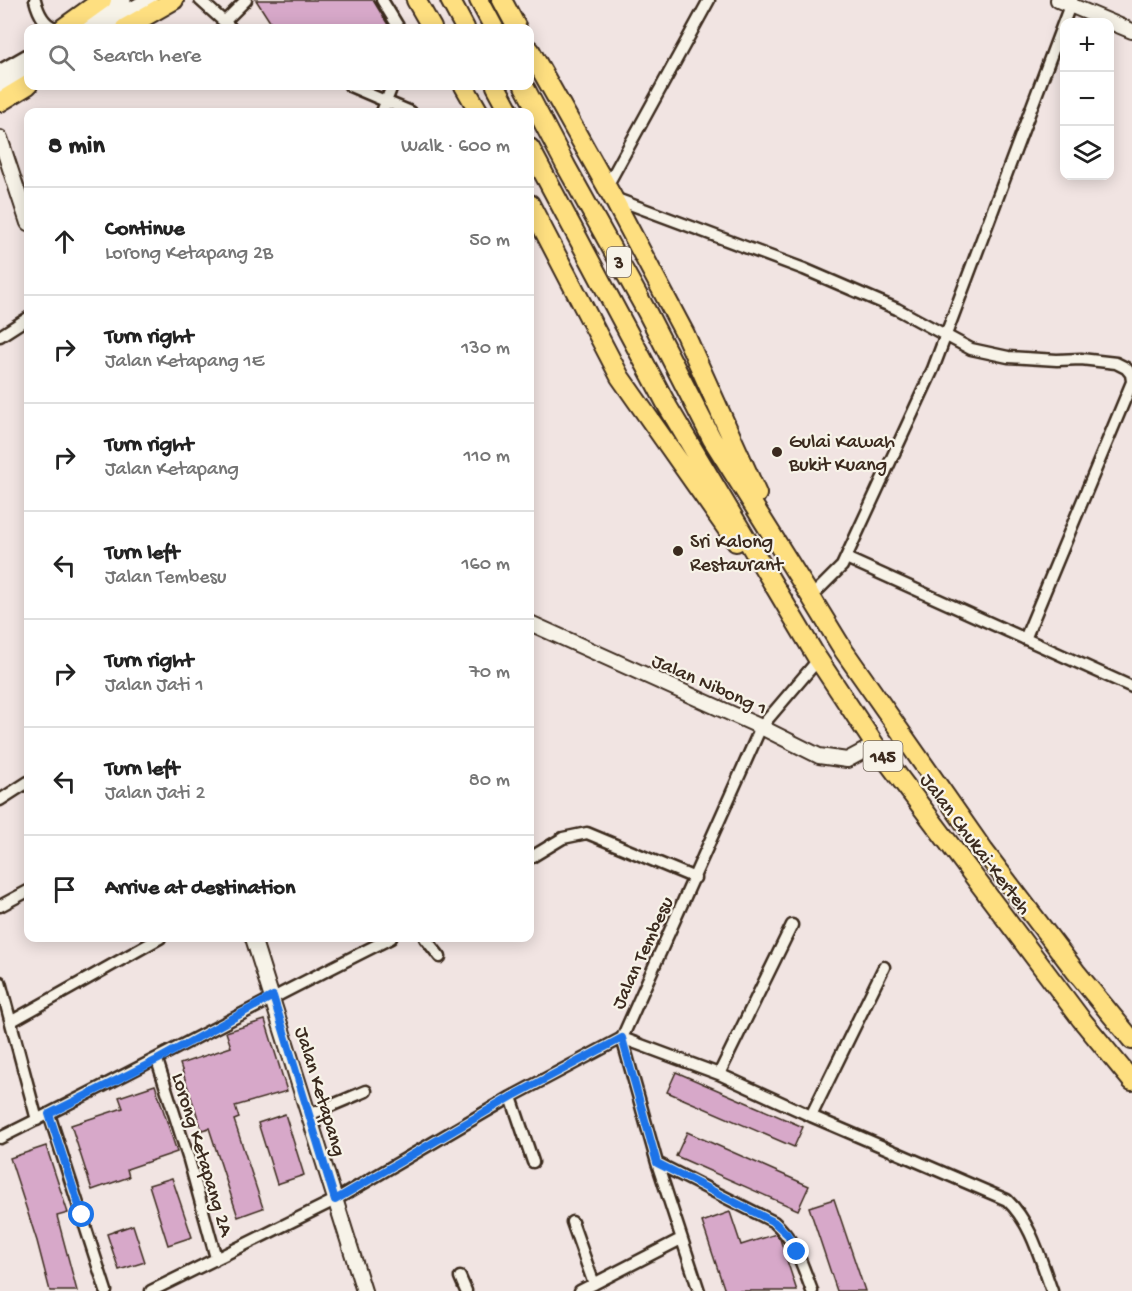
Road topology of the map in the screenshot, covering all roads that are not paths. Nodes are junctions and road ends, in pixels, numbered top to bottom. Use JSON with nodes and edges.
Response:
{"nodes":[{"id":1,"x":35,"y":0,"type":"edge"},
{"id":2,"x":102,"y":0,"type":"edge"},
{"id":3,"x":123,"y":0,"type":"edge"},
{"id":4,"x":149,"y":0,"type":"edge"},
{"id":5,"x":174,"y":0,"type":"edge"},
{"id":6,"x":200,"y":0,"type":"edge"},
{"id":7,"x":246,"y":0,"type":"edge"},
{"id":8,"x":382,"y":0,"type":"edge"},
{"id":9,"x":416,"y":0,"type":"edge"},
{"id":10,"x":450,"y":0,"type":"edge"},
{"id":11,"x":479,"y":0,"type":"edge"},
{"id":12,"x":502,"y":0,"type":"edge"},
{"id":13,"x":709,"y":0,"type":"edge"},
{"id":14,"x":1067,"y":2,"type":"edge"},
{"id":15,"x":47,"y":24,"type":"edge"},
{"id":16,"x":69,"y":24,"type":"edge"},
{"id":17,"x":83,"y":24,"type":"edge"},
{"id":18,"x":108,"y":24,"type":"edge"},
{"id":19,"x":132,"y":24,"type":"edge"},
{"id":20,"x":225,"y":24,"type":"edge"},
{"id":21,"x":228,"y":24,"type":"edge"},
{"id":22,"x":397,"y":24,"type":"edge"},
{"id":23,"x":430,"y":24,"type":"edge"},
{"id":24,"x":463,"y":24,"type":"edge"},
{"id":25,"x":492,"y":24,"type":"edge"},
{"id":26,"x":515,"y":24,"type":"edge"},
{"id":27,"x":1132,"y":31,"type":"edge"},
{"id":28,"x":534,"y":57,"type":"edge"},
{"id":29,"x":24,"y":59,"type":"edge"},
{"id":30,"x":24,"y":73,"type":"edge"},
{"id":31,"x":0,"y":74,"type":"edge"},
{"id":32,"x":24,"y":87,"type":"edge"},
{"id":33,"x":0,"y":88,"type":"edge"},
{"id":34,"x":356,"y":90,"type":"edge"},
{"id":35,"x":391,"y":90,"type":"edge"},
{"id":36,"x":466,"y":90,"type":"edge"},
{"id":37,"x":498,"y":90,"type":"edge"},
{"id":38,"x":526,"y":90,"type":"edge"},
{"id":39,"x":0,"y":102,"type":"edge"},
{"id":40,"x":384,"y":108,"type":"edge"},
{"id":41,"x":477,"y":108,"type":"edge"},
{"id":42,"x":508,"y":108,"type":"edge"},
{"id":43,"x":0,"y":138,"type":"edge"},
{"id":44,"x":534,"y":155,"type":"edge"},
{"id":45,"x":610,"y":192,"type":"junction"},
{"id":46,"x":24,"y":211,"type":"edge"},
{"id":47,"x":534,"y":212,"type":"edge"},
{"id":48,"x":24,"y":321,"type":"edge"},
{"id":49,"x":946,"y":335,"type":"junction"},
{"id":50,"x":0,"y":336,"type":"edge"},
{"id":51,"x":1132,"y":382,"type":"edge"},
{"id":52,"x":669,"y":407,"type":"joint"},
{"id":53,"x":712,"y":439,"type":"joint"},
{"id":54,"x":781,"y":551,"type":"junction"},
{"id":55,"x":846,"y":558,"type":"junction"},
{"id":56,"x":810,"y":597,"type":"junction"},
{"id":57,"x":534,"y":625,"type":"edge"},
{"id":58,"x":1025,"y":639,"type":"junction"},
{"id":59,"x":817,"y":658,"type":"junction"},
{"id":60,"x":1132,"y":687,"type":"edge"},
{"id":61,"x":761,"y":727,"type":"junction"},
{"id":62,"x":875,"y":745,"type":"junction"},
{"id":63,"x":24,"y":785,"type":"edge"},
{"id":64,"x":0,"y":800,"type":"edge"},
{"id":65,"x":534,"y":856,"type":"edge"},
{"id":66,"x":694,"y":878,"type":"junction"},
{"id":67,"x":24,"y":893,"type":"edge"},
{"id":68,"x":0,"y":906,"type":"edge"},
{"id":69,"x":792,"y":925,"type":"dead end"},
{"id":70,"x":153,"y":942,"type":"edge"},
{"id":71,"x":255,"y":942,"type":"edge"},
{"id":72,"x":383,"y":942,"type":"edge"},
{"id":73,"x":428,"y":942,"type":"edge"},
{"id":74,"x":440,"y":957,"type":"dead end"},
{"id":75,"x":884,"y":967,"type":"dead end"},
{"id":76,"x":0,"y":982,"type":"edge"},
{"id":77,"x":273,"y":996,"type":"junction"},
{"id":78,"x":12,"y":1021,"type":"junction"},
{"id":79,"x":622,"y":1038,"type":"junction"},
{"id":80,"x":1132,"y":1040,"type":"edge"},
{"id":81,"x":157,"y":1060,"type":"junction"},
{"id":82,"x":719,"y":1074,"type":"junction"},
{"id":83,"x":1132,"y":1080,"type":"edge"},
{"id":84,"x":366,"y":1091,"type":"dead end"},
{"id":85,"x":511,"y":1097,"type":"junction"},
{"id":86,"x":49,"y":1114,"type":"junction"},
{"id":87,"x":309,"y":1115,"type":"junction"},
{"id":88,"x":811,"y":1116,"type":"junction"},
{"id":89,"x":38,"y":1120,"type":"junction"},
{"id":90,"x":0,"y":1138,"type":"edge"},
{"id":91,"x":533,"y":1162,"type":"dead end"},
{"id":92,"x":657,"y":1163,"type":"junction"},
{"id":93,"x":335,"y":1200,"type":"junction"},
{"id":94,"x":572,"y":1222,"type":"dead end"},
{"id":95,"x":681,"y":1239,"type":"junction"},
{"id":96,"x":216,"y":1258,"type":"junction"},
{"id":97,"x":460,"y":1277,"type":"dead end"},
{"id":98,"x":594,"y":1284,"type":"junction"},
{"id":99,"x":106,"y":1291,"type":"edge"},
{"id":100,"x":150,"y":1291,"type":"edge"},
{"id":101,"x":364,"y":1291,"type":"edge"},
{"id":102,"x":466,"y":1291,"type":"edge"},
{"id":103,"x":580,"y":1291,"type":"edge"},
{"id":104,"x":699,"y":1291,"type":"edge"},
{"id":105,"x":812,"y":1291,"type":"edge"},
{"id":106,"x":1052,"y":1291,"type":"edge"}],
"edges":[{"from":1,"to":15,"type":"street"},
{"from":2,"to":16,"type":"highway"},
{"from":3,"to":17,"type":"main road"},
{"from":4,"to":18,"type":"main road"},
{"from":5,"to":19,"type":"highway"},
{"from":6,"to":20,"type":"street"},
{"from":7,"to":21,"type":"street"},
{"from":8,"to":22,"type":"street"},
{"from":9,"to":23,"type":"highway"},
{"from":10,"to":24,"type":"highway"},
{"from":11,"to":25,"type":"highway"},
{"from":12,"to":26,"type":"highway"},
{"from":13,"to":45,"type":"street"},
{"from":14,"to":27,"type":"street"},
{"from":14,"to":49,"type":"street"},
{"from":28,"to":45,"type":"highway"},
{"from":29,"to":31,"type":"main road"},
{"from":30,"to":33,"type":"main road"},
{"from":32,"to":39,"type":"highway"},
{"from":34,"to":40,"type":"street"},
{"from":35,"to":40,"type":"street"},
{"from":36,"to":41,"type":"highway"},
{"from":37,"to":42,"type":"highway"},
{"from":38,"to":53,"type":"highway","number":"3"},
{"from":43,"to":46,"type":"street"},
{"from":44,"to":52,"type":"highway","number":"3"},
{"from":45,"to":49,"type":"street"},
{"from":45,"to":54,"type":"highway"},
{"from":47,"to":59,"type":"highway"},
{"from":48,"to":50,"type":"street"},
{"from":49,"to":51,"type":"street"},
{"from":49,"to":55,"type":"street"},
{"from":51,"to":58,"type":"street"},
{"from":52,"to":59,"type":"highway","name":"Jalan Chukai-Kerteh","number":"145"},
{"from":53,"to":54,"type":"highway","name":"Jalan Chukai-Kerteh","number":"145"},
{"from":54,"to":56,"type":"highway","name":"Jalan Chukai-Kerteh","number":"145"},
{"from":55,"to":56,"type":"street"},
{"from":55,"to":58,"type":"street"},
{"from":56,"to":80,"type":"highway","name":"Jalan Chukai-Kerteh","number":"145"},
{"from":57,"to":61,"type":"street","name":"Jalan Nibong 1"},
{"from":58,"to":60,"type":"street"},
{"from":59,"to":61,"type":"street","name":"Jalan Tembesu"},
{"from":59,"to":62,"type":"highway","name":"Jalan Chukai-Kerteh","number":"145"},
{"from":61,"to":62,"type":"street","name":"Jalan Nibong 1"},
{"from":61,"to":66,"type":"street","name":"Jalan Tembesu"},
{"from":62,"to":83,"type":"highway","name":"Jalan Chukai-Kerteh","number":"145"},
{"from":63,"to":64,"type":"street"},
{"from":65,"to":66,"type":"street"},
{"from":66,"to":79,"type":"street","name":"Jalan Tembesu"},
{"from":67,"to":68,"type":"street"},
{"from":69,"to":82,"type":"street"},
{"from":70,"to":78,"type":"street"},
{"from":71,"to":77,"type":"street","name":"Jalan Ketapang"},
{"from":72,"to":77,"type":"street"},
{"from":73,"to":74,"type":"street"},
{"from":75,"to":88,"type":"street"},
{"from":76,"to":78,"type":"street"},
{"from":77,"to":81,"type":"street"},
{"from":77,"to":87,"type":"street","name":"Jalan Ketapang"},
{"from":78,"to":89,"type":"street"},
{"from":79,"to":82,"type":"street"},
{"from":79,"to":85,"type":"street","name":"Jalan Tembesu"},
{"from":79,"to":92,"type":"street"},
{"from":81,"to":86,"type":"street"},
{"from":81,"to":96,"type":"street","name":"Lorong Ketapang 2A"},
{"from":82,"to":88,"type":"street"},
{"from":84,"to":87,"type":"street"},
{"from":85,"to":91,"type":"street"},
{"from":85,"to":93,"type":"street","name":"Jalan Tembesu"},
{"from":86,"to":89,"type":"street"},
{"from":86,"to":99,"type":"street"},
{"from":87,"to":93,"type":"street","name":"Jalan Ketapang"},
{"from":88,"to":106,"type":"street"},
{"from":89,"to":90,"type":"street"},
{"from":92,"to":95,"type":"street"},
{"from":92,"to":105,"type":"street"},
{"from":93,"to":96,"type":"street","name":"Jalan Tembesu"},
{"from":93,"to":101,"type":"street","name":"Jalan Ketapang"},
{"from":94,"to":98,"type":"street"},
{"from":95,"to":98,"type":"street"},
{"from":95,"to":104,"type":"street"},
{"from":96,"to":100,"type":"street","name":"Jalan Tembesu"},
{"from":97,"to":102,"type":"street"},
{"from":98,"to":103,"type":"street"}]}
